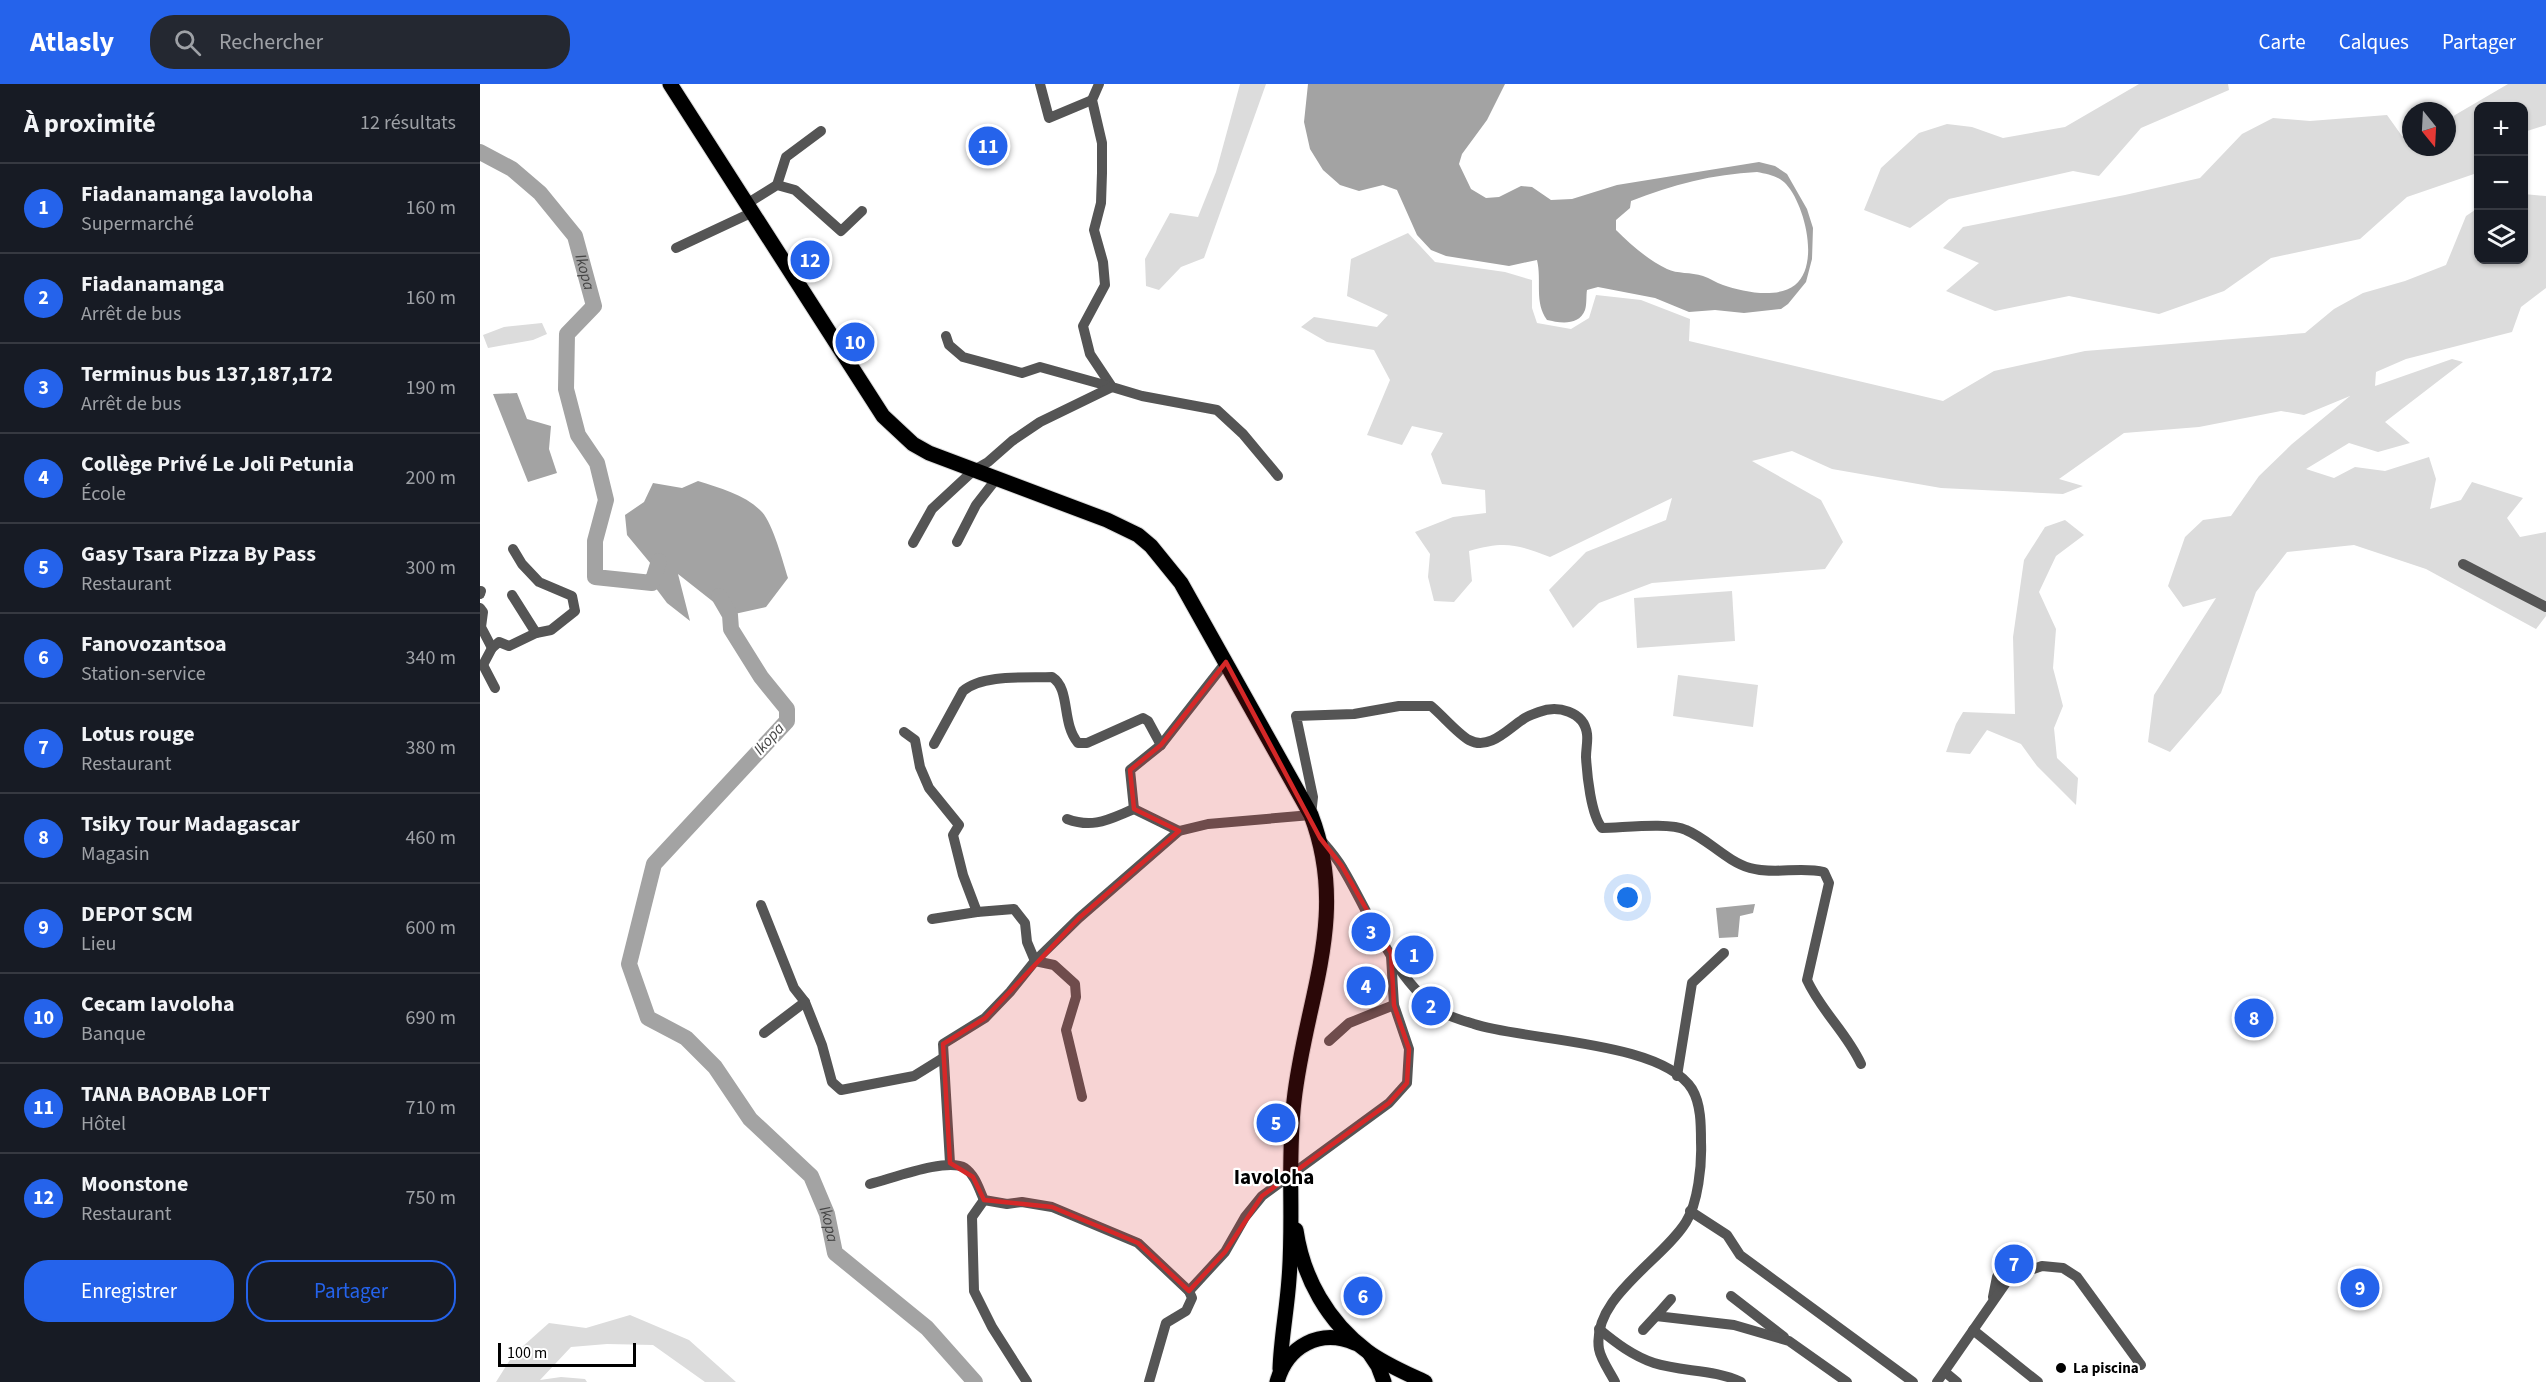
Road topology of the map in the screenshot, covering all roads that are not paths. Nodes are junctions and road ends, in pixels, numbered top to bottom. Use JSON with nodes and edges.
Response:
{"nodes":[{"id":1,"x":670,"y":84,"type":"edge"},
{"id":2,"x":1040,"y":84,"type":"edge"},
{"id":3,"x":1099,"y":84,"type":"edge"},
{"id":4,"x":1092,"y":100,"type":"junction"},
{"id":5,"x":821,"y":131,"type":"dead end"},
{"id":6,"x":777,"y":185,"type":"junction"},
{"id":7,"x":750,"y":207,"type":"junction"},
{"id":8,"x":862,"y":211,"type":"dead end"},
{"id":9,"x":676,"y":248,"type":"dead end"},
{"id":10,"x":946,"y":336,"type":"dead end"},
{"id":11,"x":1112,"y":387,"type":"junction"},
{"id":12,"x":974,"y":470,"type":"junction"},
{"id":13,"x":1278,"y":476,"type":"dead end"},
{"id":14,"x":997,"y":478,"type":"junction"},
{"id":15,"x":957,"y":542,"type":"dead end"},
{"id":16,"x":913,"y":543,"type":"dead end"},
{"id":17,"x":513,"y":549,"type":"dead end"},
{"id":18,"x":2463,"y":564,"type":"dead end"},
{"id":19,"x":512,"y":595,"type":"dead end"},
{"id":20,"x":2546,"y":607,"type":"edge"},
{"id":21,"x":480,"y":608,"type":"edge"},
{"id":22,"x":536,"y":633,"type":"junction"},
{"id":23,"x":492,"y":648,"type":"junction"},
{"id":24,"x":1226,"y":662,"type":"junction"},
{"id":25,"x":482,"y":665,"type":"edge"},
{"id":26,"x":495,"y":688,"type":"dead end"},
{"id":27,"x":904,"y":732,"type":"dead end"},
{"id":28,"x":934,"y":744,"type":"dead end"},
{"id":29,"x":1161,"y":745,"type":"junction"},
{"id":30,"x":1134,"y":809,"type":"junction"},
{"id":31,"x":1311,"y":815,"type":"junction"},
{"id":32,"x":1068,"y":819,"type":"dead end"},
{"id":33,"x":1179,"y":831,"type":"junction"},
{"id":34,"x":1320,"y":838,"type":"junction"},
{"id":35,"x":761,"y":905,"type":"dead end"},
{"id":36,"x":977,"y":912,"type":"junction"},
{"id":37,"x":932,"y":919,"type":"dead end"},
{"id":38,"x":1391,"y":953,"type":"junction"},
{"id":39,"x":1724,"y":953,"type":"dead end"},
{"id":40,"x":1035,"y":961,"type":"junction"},
{"id":41,"x":805,"y":1002,"type":"junction"},
{"id":42,"x":1394,"y":1005,"type":"junction"},
{"id":43,"x":764,"y":1033,"type":"dead end"},
{"id":44,"x":1329,"y":1041,"type":"dead end"},
{"id":45,"x":944,"y":1059,"type":"junction"},
{"id":46,"x":1861,"y":1065,"type":"dead end"},
{"id":47,"x":1677,"y":1076,"type":"junction"},
{"id":48,"x":1082,"y":1097,"type":"dead end"},
{"id":49,"x":950,"y":1163,"type":"junction"},
{"id":50,"x":1291,"y":1183,"type":"junction"},
{"id":51,"x":870,"y":1184,"type":"dead end"},
{"id":52,"x":984,"y":1200,"type":"junction"},
{"id":53,"x":1690,"y":1211,"type":"junction"},
{"id":54,"x":2012,"y":1251,"type":"dead end"},
{"id":55,"x":1189,"y":1291,"type":"junction"},
{"id":56,"x":1731,"y":1296,"type":"dead end"},
{"id":57,"x":1671,"y":1299,"type":"dead end"},
{"id":58,"x":1992,"y":1304,"type":"junction"},
{"id":59,"x":1656,"y":1316,"type":"junction"},
{"id":60,"x":1599,"y":1329,"type":"junction"},
{"id":61,"x":1643,"y":1330,"type":"dead end"},
{"id":62,"x":1973,"y":1330,"type":"junction"},
{"id":63,"x":1789,"y":1341,"type":"junction"},
{"id":64,"x":1365,"y":1350,"type":"junction"},
{"id":65,"x":2141,"y":1365,"type":"dead end"},
{"id":66,"x":1945,"y":1372,"type":"junction"},
{"id":67,"x":1278,"y":1376,"type":"edge"},
{"id":68,"x":1027,"y":1382,"type":"edge"},
{"id":69,"x":1149,"y":1382,"type":"edge"},
{"id":70,"x":1384,"y":1382,"type":"edge"},
{"id":71,"x":1425,"y":1382,"type":"edge"},
{"id":72,"x":1615,"y":1382,"type":"edge"},
{"id":73,"x":1741,"y":1382,"type":"edge"},
{"id":74,"x":1848,"y":1382,"type":"edge"},
{"id":75,"x":1913,"y":1382,"type":"edge"},
{"id":76,"x":1937,"y":1382,"type":"edge"},
{"id":77,"x":1957,"y":1382,"type":"edge"},
{"id":78,"x":2038,"y":1382,"type":"edge"}],
"edges":[{"from":1,"to":7,"type":"main road"},
{"from":2,"to":4,"type":"street"},
{"from":3,"to":4,"type":"street"},
{"from":4,"to":11,"type":"street"},
{"from":5,"to":6,"type":"street"},
{"from":6,"to":7,"type":"street"},
{"from":6,"to":8,"type":"street"},
{"from":7,"to":9,"type":"street"},
{"from":7,"to":12,"type":"main road"},
{"from":10,"to":11,"type":"street"},
{"from":11,"to":12,"type":"street"},
{"from":11,"to":13,"type":"street"},
{"from":12,"to":14,"type":"main road"},
{"from":12,"to":16,"type":"street"},
{"from":14,"to":15,"type":"street"},
{"from":14,"to":24,"type":"main road"},
{"from":17,"to":22,"type":"street"},
{"from":18,"to":20,"type":"street"},
{"from":19,"to":22,"type":"street"},
{"from":21,"to":23,"type":"street"},
{"from":22,"to":23,"type":"street"},
{"from":23,"to":25,"type":"street"},
{"from":24,"to":29,"type":"street"},
{"from":24,"to":31,"type":"main road"},
{"from":25,"to":26,"type":"street"},
{"from":27,"to":36,"type":"street"},
{"from":28,"to":29,"type":"street"},
{"from":29,"to":30,"type":"street"},
{"from":30,"to":32,"type":"street"},
{"from":30,"to":33,"type":"street"},
{"from":31,"to":33,"type":"street"},
{"from":31,"to":34,"type":"main road"},
{"from":31,"to":46,"type":"street"},
{"from":33,"to":40,"type":"street"},
{"from":34,"to":38,"type":"street"},
{"from":34,"to":50,"type":"main road"},
{"from":35,"to":41,"type":"street"},
{"from":36,"to":37,"type":"street"},
{"from":36,"to":40,"type":"street"},
{"from":38,"to":42,"type":"street"},
{"from":38,"to":47,"type":"street"},
{"from":39,"to":47,"type":"street"},
{"from":40,"to":45,"type":"street"},
{"from":40,"to":48,"type":"street"},
{"from":41,"to":43,"type":"street"},
{"from":41,"to":45,"type":"street"},
{"from":42,"to":44,"type":"street"},
{"from":42,"to":50,"type":"street"},
{"from":45,"to":49,"type":"street"},
{"from":47,"to":53,"type":"street"},
{"from":49,"to":51,"type":"street"},
{"from":49,"to":52,"type":"street"},
{"from":50,"to":55,"type":"street"},
{"from":50,"to":64,"type":"main road"},
{"from":50,"to":67,"type":"main road"},
{"from":52,"to":55,"type":"street"},
{"from":52,"to":68,"type":"street"},
{"from":53,"to":60,"type":"street"},
{"from":53,"to":75,"type":"street"},
{"from":54,"to":58,"type":"street"},
{"from":55,"to":69,"type":"street"},
{"from":56,"to":63,"type":"street"},
{"from":57,"to":59,"type":"street"},
{"from":58,"to":62,"type":"street"},
{"from":58,"to":65,"type":"street"},
{"from":59,"to":61,"type":"street"},
{"from":59,"to":63,"type":"street"},
{"from":60,"to":72,"type":"street"},
{"from":60,"to":73,"type":"street"},
{"from":62,"to":66,"type":"street"},
{"from":62,"to":78,"type":"street"},
{"from":63,"to":74,"type":"street"},
{"from":64,"to":67,"type":"main road"},
{"from":64,"to":70,"type":"main road"},
{"from":64,"to":71,"type":"main road"},
{"from":66,"to":76,"type":"street"},
{"from":66,"to":77,"type":"street"}]}
